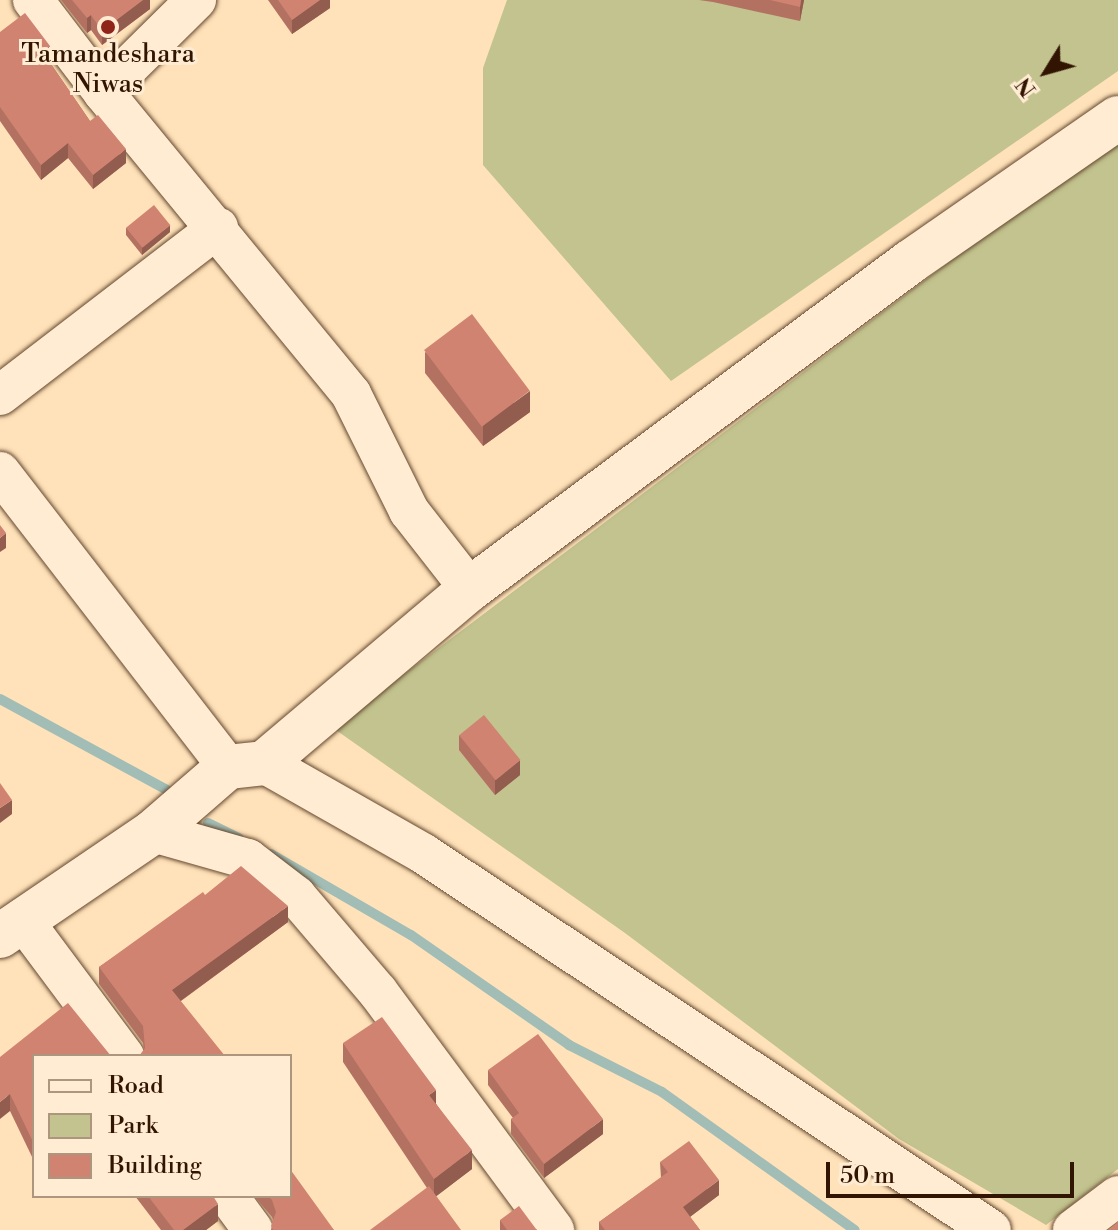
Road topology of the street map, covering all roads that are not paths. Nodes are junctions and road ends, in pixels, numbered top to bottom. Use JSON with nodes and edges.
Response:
{"nodes":[{"id":1,"x":33,"y":0,"type":"edge"},
{"id":2,"x":196,"y":0,"type":"edge"},
{"id":3,"x":103,"y":92,"type":"junction"},
{"id":4,"x":1118,"y":118,"type":"edge"},
{"id":5,"x":218,"y":228,"type":"junction"},
{"id":6,"x":0,"y":395,"type":"edge"},
{"id":7,"x":0,"y":472,"type":"edge"},
{"id":8,"x":470,"y":589,"type":"junction"},
{"id":9,"x":246,"y":765,"type":"junction"},
{"id":10,"x":153,"y":832,"type":"junction"},
{"id":11,"x":11,"y":927,"type":"edge"},
{"id":12,"x":122,"y":1054,"type":"edge"},
{"id":13,"x":1118,"y":1196,"type":"edge"},
{"id":14,"x":229,"y":1198,"type":"edge"},
{"id":15,"x":253,"y":1230,"type":"edge"},
{"id":16,"x":554,"y":1230,"type":"edge"},
{"id":17,"x":991,"y":1230,"type":"edge"},
{"id":18,"x":1073,"y":1230,"type":"edge"}],
"edges":[{"from":1,"to":3,"type":"street"},
{"from":2,"to":3,"type":"street"},
{"from":3,"to":5,"type":"street"},
{"from":4,"to":8,"type":"street"},
{"from":5,"to":6,"type":"street"},
{"from":5,"to":8,"type":"street"},
{"from":7,"to":9,"type":"street"},
{"from":8,"to":9,"type":"street"},
{"from":9,"to":10,"type":"street"},
{"from":9,"to":17,"type":"street"},
{"from":10,"to":11,"type":"street"},
{"from":10,"to":16,"type":"street"},
{"from":11,"to":12,"type":"street"},
{"from":13,"to":18,"type":"street"},
{"from":14,"to":15,"type":"street"}]}
